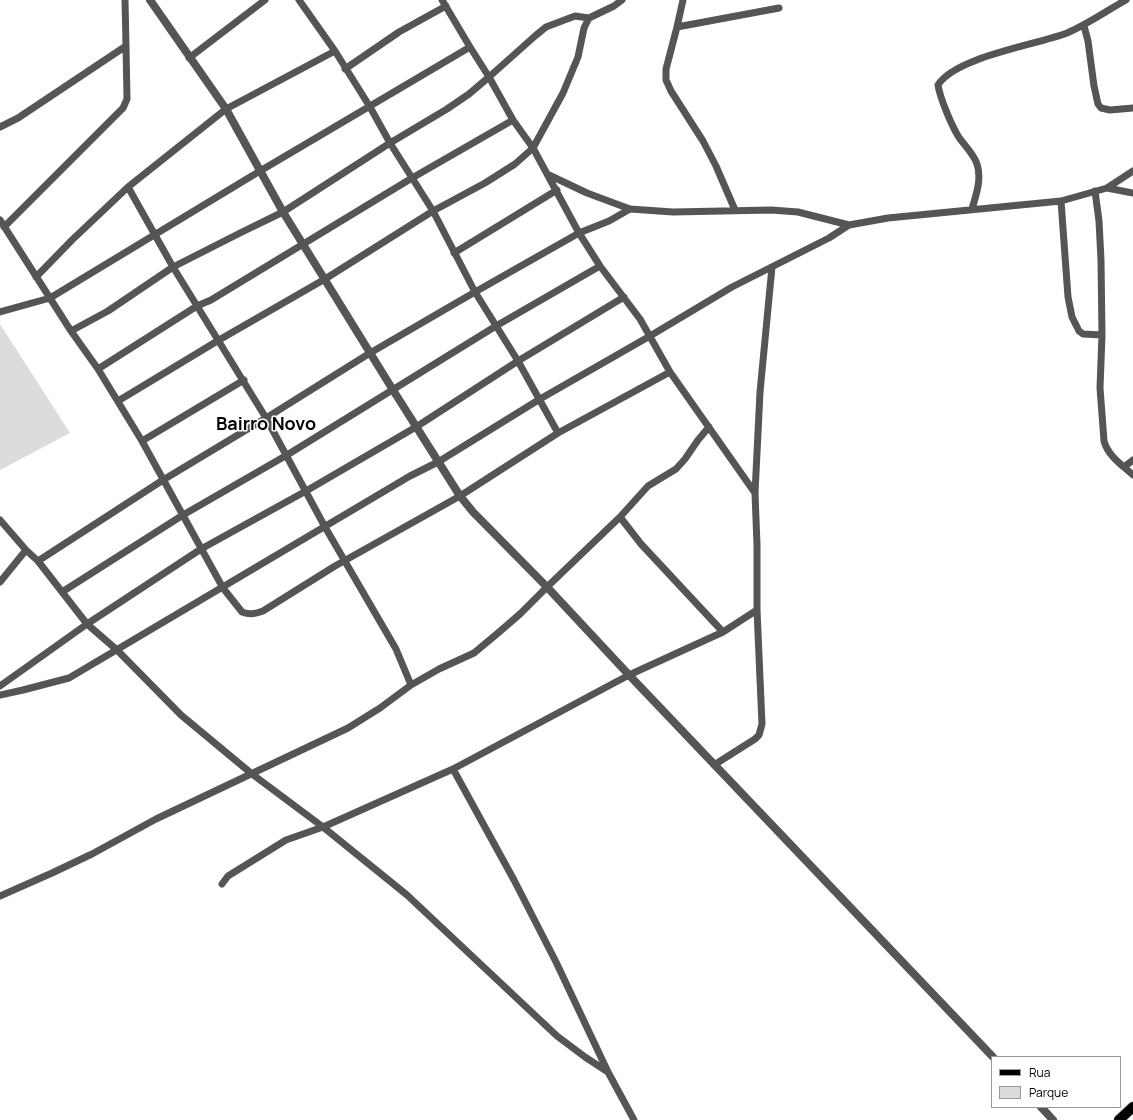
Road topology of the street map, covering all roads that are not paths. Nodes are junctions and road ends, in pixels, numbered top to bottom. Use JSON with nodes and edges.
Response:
{"nodes":[{"id":1,"x":125,"y":0,"type":"edge"},
{"id":2,"x":150,"y":0,"type":"edge"},
{"id":3,"x":265,"y":0,"type":"edge"},
{"id":4,"x":299,"y":0,"type":"edge"},
{"id":5,"x":622,"y":0,"type":"edge"},
{"id":6,"x":683,"y":0,"type":"edge"},
{"id":7,"x":1126,"y":0,"type":"edge"},
{"id":8,"x":444,"y":3,"type":"edge"},
{"id":9,"x":779,"y":8,"type":"dead end"},
{"id":10,"x":589,"y":18,"type":"junction"},
{"id":11,"x":1084,"y":26,"type":"junction"},
{"id":12,"x":677,"y":27,"type":"junction"},
{"id":13,"x":126,"y":46,"type":"junction"},
{"id":14,"x":470,"y":48,"type":"junction"},
{"id":15,"x":335,"y":51,"type":"junction"},
{"id":16,"x":189,"y":58,"type":"junction"},
{"id":17,"x":345,"y":69,"type":"junction"},
{"id":18,"x":490,"y":77,"type":"junction"},
{"id":19,"x":370,"y":107,"type":"junction"},
{"id":20,"x":226,"y":108,"type":"junction"},
{"id":21,"x":1133,"y":108,"type":"edge"},
{"id":22,"x":513,"y":120,"type":"junction"},
{"id":23,"x":0,"y":127,"type":"edge"},
{"id":24,"x":390,"y":143,"type":"junction"},
{"id":25,"x":533,"y":148,"type":"junction"},
{"id":26,"x":260,"y":171,"type":"junction"},
{"id":27,"x":1133,"y":171,"type":"edge"},
{"id":28,"x":549,"y":175,"type":"junction"},
{"id":29,"x":412,"y":178,"type":"junction"},
{"id":30,"x":128,"y":187,"type":"junction"},
{"id":31,"x":1107,"y":188,"type":"junction"},
{"id":32,"x":557,"y":190,"type":"junction"},
{"id":33,"x":1095,"y":191,"type":"junction"},
{"id":34,"x":1133,"y":193,"type":"edge"},
{"id":35,"x":1061,"y":200,"type":"junction"},
{"id":36,"x":630,"y":209,"type":"junction"},
{"id":37,"x":972,"y":209,"type":"junction"},
{"id":38,"x":735,"y":210,"type":"junction"},
{"id":39,"x":433,"y":211,"type":"junction"},
{"id":40,"x":283,"y":212,"type":"junction"},
{"id":41,"x":0,"y":220,"type":"edge"},
{"id":42,"x":849,"y":225,"type":"junction"},
{"id":43,"x":4,"y":227,"type":"junction"},
{"id":44,"x":579,"y":233,"type":"junction"},
{"id":45,"x":155,"y":235,"type":"junction"},
{"id":46,"x":303,"y":245,"type":"junction"},
{"id":47,"x":454,"y":253,"type":"junction"},
{"id":48,"x":600,"y":266,"type":"junction"},
{"id":49,"x":772,"y":267,"type":"junction"},
{"id":50,"x":173,"y":268,"type":"junction"},
{"id":51,"x":36,"y":277,"type":"junction"},
{"id":52,"x":325,"y":279,"type":"junction"},
{"id":53,"x":475,"y":292,"type":"junction"},
{"id":54,"x":624,"y":297,"type":"junction"},
{"id":55,"x":50,"y":298,"type":"junction"},
{"id":56,"x":197,"y":306,"type":"junction"},
{"id":57,"x":0,"y":312,"type":"edge"},
{"id":58,"x":496,"y":326,"type":"junction"},
{"id":59,"x":71,"y":331,"type":"junction"},
{"id":60,"x":1102,"y":335,"type":"junction"},
{"id":61,"x":650,"y":336,"type":"junction"},
{"id":62,"x":219,"y":340,"type":"junction"},
{"id":63,"x":370,"y":353,"type":"junction"},
{"id":64,"x":518,"y":361,"type":"junction"},
{"id":65,"x":98,"y":369,"type":"junction"},
{"id":66,"x":670,"y":372,"type":"junction"},
{"id":67,"x":244,"y":380,"type":"junction"},
{"id":68,"x":393,"y":390,"type":"junction"},
{"id":69,"x":540,"y":399,"type":"junction"},
{"id":70,"x":118,"y":401,"type":"junction"},
{"id":71,"x":266,"y":418,"type":"junction"},
{"id":72,"x":416,"y":427,"type":"junction"},
{"id":73,"x":709,"y":427,"type":"junction"},
{"id":74,"x":558,"y":433,"type":"junction"},
{"id":75,"x":142,"y":441,"type":"junction"},
{"id":76,"x":287,"y":455,"type":"junction"},
{"id":77,"x":1133,"y":460,"type":"edge"},
{"id":78,"x":438,"y":462,"type":"junction"},
{"id":79,"x":1124,"y":467,"type":"junction"},
{"id":80,"x":1133,"y":475,"type":"edge"},
{"id":81,"x":163,"y":480,"type":"junction"},
{"id":82,"x":306,"y":491,"type":"junction"},
{"id":83,"x":755,"y":493,"type":"junction"},
{"id":84,"x":460,"y":496,"type":"junction"},
{"id":85,"x":183,"y":515,"type":"junction"},
{"id":86,"x":620,"y":517,"type":"junction"},
{"id":87,"x":0,"y":520,"type":"edge"},
{"id":88,"x":325,"y":527,"type":"junction"},
{"id":89,"x":201,"y":549,"type":"junction"},
{"id":90,"x":26,"y":550,"type":"junction"},
{"id":91,"x":38,"y":561,"type":"junction"},
{"id":92,"x":345,"y":561,"type":"junction"},
{"id":93,"x":0,"y":582,"type":"edge"},
{"id":94,"x":547,"y":587,"type":"junction"},
{"id":95,"x":223,"y":588,"type":"junction"},
{"id":96,"x":62,"y":592,"type":"junction"},
{"id":97,"x":757,"y":610,"type":"junction"},
{"id":98,"x":87,"y":624,"type":"junction"},
{"id":99,"x":722,"y":632,"type":"junction"},
{"id":100,"x":117,"y":650,"type":"junction"},
{"id":101,"x":629,"y":676,"type":"junction"},
{"id":102,"x":410,"y":685,"type":"junction"},
{"id":103,"x":0,"y":686,"type":"edge"},
{"id":104,"x":0,"y":695,"type":"edge"},
{"id":105,"x":714,"y":765,"type":"junction"},
{"id":106,"x":453,"y":769,"type":"junction"},
{"id":107,"x":252,"y":774,"type":"junction"},
{"id":108,"x":323,"y":826,"type":"junction"},
{"id":109,"x":222,"y":884,"type":"dead end"},
{"id":110,"x":0,"y":896,"type":"edge"},
{"id":111,"x":992,"y":1056,"type":"edge"},
{"id":112,"x":608,"y":1072,"type":"junction"},
{"id":113,"x":1133,"y":1107,"type":"edge"},
{"id":114,"x":1042,"y":1108,"type":"edge"},
{"id":115,"x":634,"y":1120,"type":"edge"},
{"id":116,"x":1053,"y":1120,"type":"edge"},
{"id":117,"x":1119,"y":1120,"type":"edge"}],
"edges":[{"from":1,"to":13,"type":"street"},
{"from":2,"to":16,"type":"street"},
{"from":3,"to":16,"type":"street"},
{"from":4,"to":15,"type":"street"},
{"from":5,"to":10,"type":"street"},
{"from":6,"to":12,"type":"street"},
{"from":7,"to":11,"type":"street"},
{"from":8,"to":14,"type":"street"},
{"from":8,"to":17,"type":"street"},
{"from":9,"to":12,"type":"street"},
{"from":10,"to":18,"type":"street"},
{"from":10,"to":25,"type":"street"},
{"from":11,"to":21,"type":"street"},
{"from":11,"to":37,"type":"street"},
{"from":12,"to":38,"type":"street"},
{"from":13,"to":23,"type":"street"},
{"from":13,"to":43,"type":"street"},
{"from":14,"to":18,"type":"street"},
{"from":14,"to":19,"type":"street"},
{"from":15,"to":17,"type":"street"},
{"from":15,"to":20,"type":"street"},
{"from":16,"to":20,"type":"street"},
{"from":17,"to":19,"type":"street"},
{"from":18,"to":22,"type":"street"},
{"from":18,"to":24,"type":"street"},
{"from":19,"to":24,"type":"street"},
{"from":19,"to":26,"type":"street"},
{"from":20,"to":26,"type":"street"},
{"from":20,"to":30,"type":"street"},
{"from":22,"to":25,"type":"street"},
{"from":22,"to":29,"type":"street"},
{"from":24,"to":29,"type":"street"},
{"from":24,"to":40,"type":"street"},
{"from":25,"to":28,"type":"street"},
{"from":25,"to":39,"type":"street"},
{"from":26,"to":40,"type":"street"},
{"from":26,"to":45,"type":"street"},
{"from":27,"to":31,"type":"street"},
{"from":28,"to":32,"type":"street"},
{"from":28,"to":36,"type":"street"},
{"from":29,"to":39,"type":"street"},
{"from":29,"to":46,"type":"street"},
{"from":30,"to":45,"type":"street"},
{"from":30,"to":51,"type":"street"},
{"from":31,"to":33,"type":"street"},
{"from":31,"to":34,"type":"street"},
{"from":32,"to":44,"type":"street"},
{"from":32,"to":47,"type":"street"},
{"from":33,"to":35,"type":"street"},
{"from":33,"to":60,"type":"street"},
{"from":35,"to":37,"type":"street"},
{"from":35,"to":60,"type":"street"},
{"from":36,"to":38,"type":"street"},
{"from":36,"to":44,"type":"street"},
{"from":37,"to":42,"type":"street"},
{"from":38,"to":42,"type":"street"},
{"from":39,"to":47,"type":"street"},
{"from":39,"to":52,"type":"street"},
{"from":40,"to":46,"type":"street"},
{"from":40,"to":50,"type":"street"},
{"from":41,"to":43,"type":"street"},
{"from":42,"to":49,"type":"street"},
{"from":43,"to":51,"type":"street"},
{"from":44,"to":48,"type":"street"},
{"from":44,"to":53,"type":"street"},
{"from":45,"to":50,"type":"street"},
{"from":45,"to":55,"type":"street"},
{"from":46,"to":52,"type":"street"},
{"from":46,"to":56,"type":"street"},
{"from":47,"to":53,"type":"street"},
{"from":48,"to":54,"type":"street"},
{"from":48,"to":58,"type":"street"},
{"from":49,"to":61,"type":"street"},
{"from":49,"to":83,"type":"street"},
{"from":50,"to":56,"type":"street"},
{"from":50,"to":59,"type":"street"},
{"from":51,"to":55,"type":"street"},
{"from":52,"to":62,"type":"street"},
{"from":52,"to":63,"type":"street"},
{"from":53,"to":58,"type":"street"},
{"from":53,"to":63,"type":"street"},
{"from":54,"to":61,"type":"street"},
{"from":54,"to":64,"type":"street"},
{"from":55,"to":57,"type":"street"},
{"from":55,"to":59,"type":"street"},
{"from":56,"to":62,"type":"street"},
{"from":56,"to":65,"type":"street"},
{"from":58,"to":64,"type":"street"},
{"from":58,"to":68,"type":"street"},
{"from":59,"to":65,"type":"street"},
{"from":60,"to":79,"type":"street"},
{"from":61,"to":66,"type":"street"},
{"from":61,"to":69,"type":"street"},
{"from":62,"to":67,"type":"street"},
{"from":62,"to":70,"type":"street"},
{"from":63,"to":68,"type":"street"},
{"from":63,"to":71,"type":"street"},
{"from":64,"to":69,"type":"street"},
{"from":64,"to":72,"type":"street"},
{"from":65,"to":70,"type":"street"},
{"from":66,"to":73,"type":"street"},
{"from":66,"to":74,"type":"street"},
{"from":67,"to":71,"type":"street"},
{"from":67,"to":75,"type":"street"},
{"from":68,"to":72,"type":"street"},
{"from":68,"to":76,"type":"street"},
{"from":69,"to":74,"type":"street"},
{"from":69,"to":78,"type":"street"},
{"from":70,"to":75,"type":"street"},
{"from":71,"to":76,"type":"street"},
{"from":71,"to":81,"type":"street"},
{"from":72,"to":78,"type":"street"},
{"from":72,"to":82,"type":"street"},
{"from":73,"to":83,"type":"street"},
{"from":73,"to":86,"type":"street"},
{"from":74,"to":84,"type":"street"},
{"from":75,"to":81,"type":"street"},
{"from":76,"to":82,"type":"street"},
{"from":76,"to":85,"type":"street"},
{"from":77,"to":79,"type":"street"},
{"from":78,"to":84,"type":"street"},
{"from":78,"to":88,"type":"street"},
{"from":79,"to":80,"type":"street"},
{"from":81,"to":85,"type":"street"},
{"from":81,"to":91,"type":"street"},
{"from":82,"to":88,"type":"street"},
{"from":82,"to":89,"type":"street"},
{"from":83,"to":97,"type":"street"},
{"from":84,"to":92,"type":"street"},
{"from":84,"to":94,"type":"street"},
{"from":85,"to":89,"type":"street"},
{"from":85,"to":96,"type":"street"},
{"from":86,"to":94,"type":"street"},
{"from":86,"to":99,"type":"street"},
{"from":87,"to":90,"type":"street"},
{"from":88,"to":92,"type":"street"},
{"from":88,"to":95,"type":"street"},
{"from":89,"to":95,"type":"street"},
{"from":89,"to":98,"type":"street"},
{"from":90,"to":91,"type":"street"},
{"from":90,"to":93,"type":"street"},
{"from":91,"to":96,"type":"street"},
{"from":92,"to":95,"type":"street"},
{"from":92,"to":102,"type":"street"},
{"from":94,"to":101,"type":"street"},
{"from":94,"to":102,"type":"street"},
{"from":95,"to":100,"type":"street"},
{"from":96,"to":98,"type":"street"},
{"from":97,"to":99,"type":"street"},
{"from":97,"to":105,"type":"street"},
{"from":98,"to":100,"type":"street"},
{"from":98,"to":103,"type":"street"},
{"from":99,"to":101,"type":"street"},
{"from":100,"to":104,"type":"street"},
{"from":100,"to":107,"type":"street"},
{"from":101,"to":105,"type":"street"},
{"from":101,"to":106,"type":"street"},
{"from":102,"to":107,"type":"street"},
{"from":105,"to":111,"type":"street"},
{"from":106,"to":108,"type":"street"},
{"from":106,"to":112,"type":"street"},
{"from":107,"to":108,"type":"street"},
{"from":107,"to":110,"type":"street"},
{"from":108,"to":109,"type":"street"},
{"from":108,"to":112,"type":"street"},
{"from":112,"to":115,"type":"street"},
{"from":113,"to":117,"type":"main road"},
{"from":114,"to":116,"type":"street"}]}
